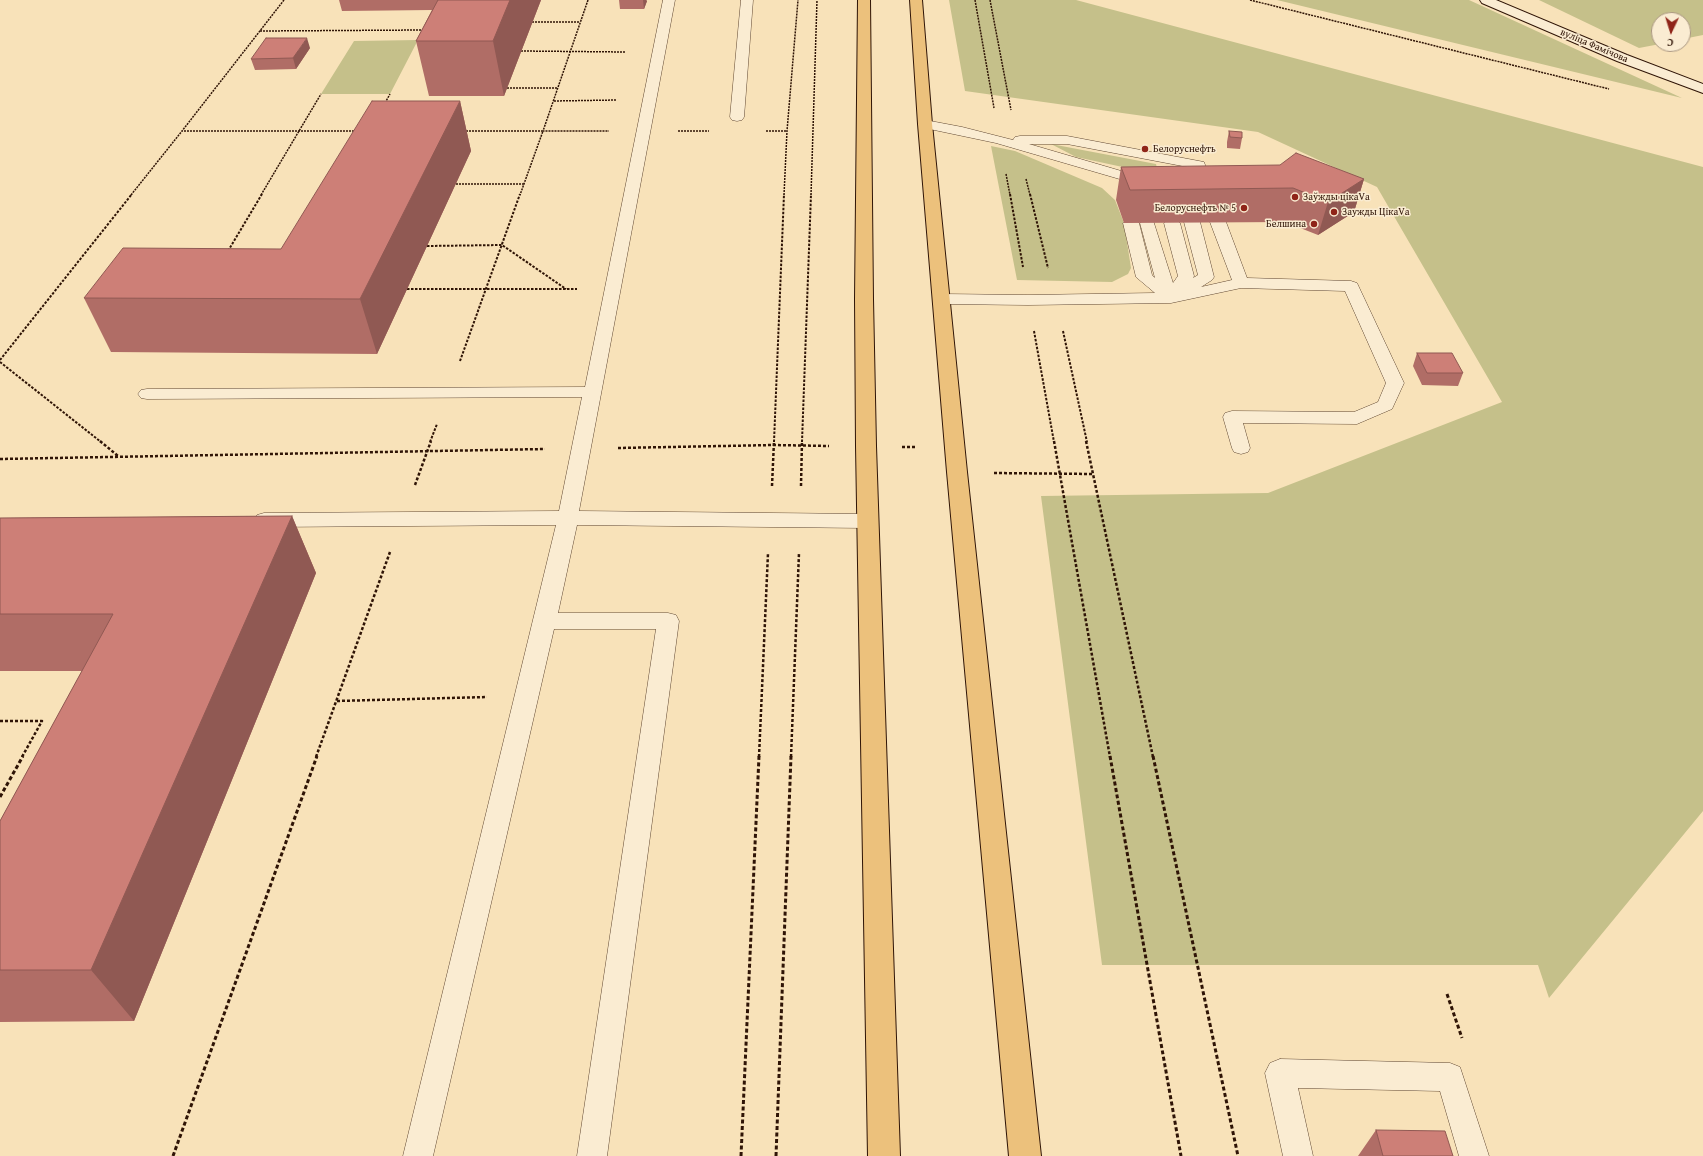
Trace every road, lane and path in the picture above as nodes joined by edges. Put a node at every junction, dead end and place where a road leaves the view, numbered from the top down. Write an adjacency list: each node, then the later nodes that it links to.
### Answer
1 (284, 0): 15 (path)
2 (669, 0): 17 (lane)
3 (747, 0): 27 (lane)
4 (798, 0): 65 (path)
5 (817, 0): 66 (path)
6 (864, 0): 67 (highway)
7 (916, 0): 28 (highway)
8 (975, 0): 33 (path)
9 (990, 0): 34 (path)
10 (1250, 0): 20 (path)
11 (1486, 0): 21 (main road, вуліца Фамічова)
12 (532, 22): 13 (path)
13 (580, 22)
14 (425, 30): 15 (path)
15 (260, 31): 29 (path)
16 (521, 52): 17 (path)
17 (658, 53): 24 (lane)
18 (507, 88): 19 (path)
19 (558, 88)
20 (1611, 89)
21 (1703, 89)
22 (321, 94): 30 (path)
23 (390, 94): 26 (path)
24 (648, 100): 25 (path); 51 (lane)
25 (554, 101)
26 (383, 106)
27 (737, 116)
28 (925, 124): 33 (lane); 53 (highway)
29 (182, 131): 30 (path); 56 (path)
30 (301, 131): 31 (path); 46 (path)
31 (361, 131)
32 (456, 131): 36 (path)
33 (1000, 140): 34 (lane); 54 (path)
34 (1018, 143): 37 (lane); 38 (lane); 55 (path)
35 (456, 184): 36 (path)
36 (524, 184): 44 (path)
37 (1159, 188)
38 (1205, 195)
39 (1192, 222): 52 (lane)
40 (1218, 222): 47 (lane)
41 (1131, 223): 52 (lane)
42 (1148, 223): 52 (lane)
43 (1172, 223): 52 (lane)
44 (502, 245): 45 (path); 49 (path); 50 (path)
45 (427, 246)
46 (228, 252)
47 (1241, 283): 52 (lane); 60 (lane)
48 (407, 289): 49 (path)
49 (486, 289): 50 (path); 58 (path)
50 (566, 289): 51 (path)
51 (612, 289): 57 (lane)
52 (1171, 298): 55 (lane)
53 (942, 299): 54 (lane); 79 (highway)
54 (1028, 300): 55 (lane); 80 (path)
55 (1056, 300): 81 (path)
56 (0, 361): 61 (path)
57 (592, 392): 58 (lane); 62 (lane)
58 (448, 393): 59 (lane); 63 (path)
59 (147, 394)
60 (1241, 448)
61 (118, 457)
62 (568, 518): 63 (lane); 65 (lane); 68 (lane)
63 (402, 519): 64 (lane); 70 (path)
64 (244, 520)
65 (770, 520): 66 (lane); 76 (path)
66 (800, 521): 67 (lane); 77 (path)
67 (868, 521): 78 (highway)
68 (545, 621): 69 (lane); 75 (lane)
69 (527, 697): 70 (path); 74 (lane)
70 (337, 701): 73 (path)
71 (0, 721): 72 (path)
72 (0, 797)
73 (173, 1156)
74 (418, 1156)
75 (592, 1156)
76 (741, 1156)
77 (776, 1156)
78 (884, 1156)
79 (1025, 1156)
80 (1181, 1156)
81 (1238, 1156)
82 (1298, 1156): 83 (lane)
83 (1474, 1156)

